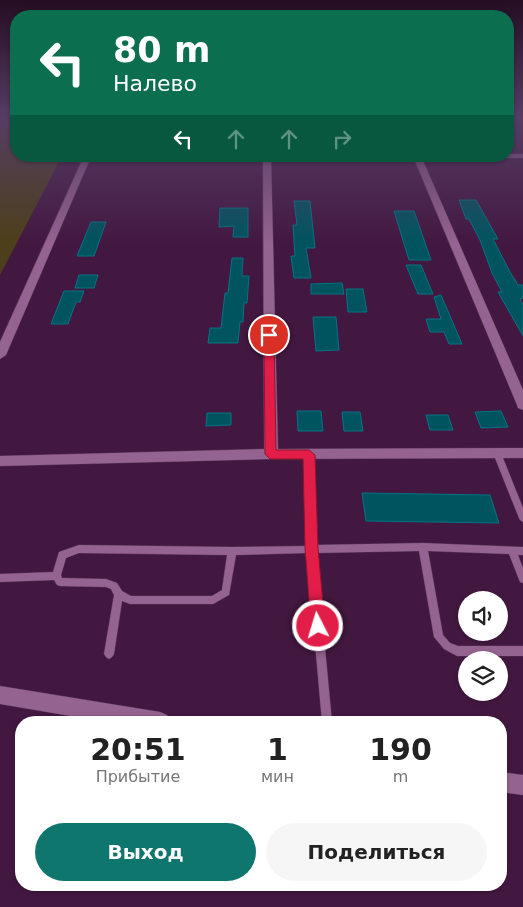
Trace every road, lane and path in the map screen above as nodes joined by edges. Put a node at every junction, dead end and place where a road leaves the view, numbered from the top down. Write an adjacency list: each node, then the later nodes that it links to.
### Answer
1 (85, 162): 4 (street)
2 (267, 162): 8 (street)
3 (420, 162): 5 (street)
4 (0, 355)
5 (523, 405)
6 (497, 453): 7 (street); 9 (street); 11 (lane)
7 (523, 453)
8 (270, 454): 9 (street); 10 (street)
9 (309, 455): 13 (lane)
10 (1, 464)
11 (523, 518)
12 (424, 547): 13 (lane); 15 (lane); 21 (lane)
13 (311, 548): 14 (lane); 25 (lane)
14 (232, 551): 17 (lane); 20 (lane)
15 (512, 551): 16 (lane); 19 (lane)
16 (523, 551)
17 (56, 576): 18 (lane); 20 (lane)
18 (0, 578)
19 (523, 579)
20 (119, 594): 22 (lane)
21 (523, 651)
22 (109, 654)
23 (0, 695): 24 (street)
24 (124, 716)
25 (326, 716)
26 (507, 783): 27 (street)
27 (523, 785)

